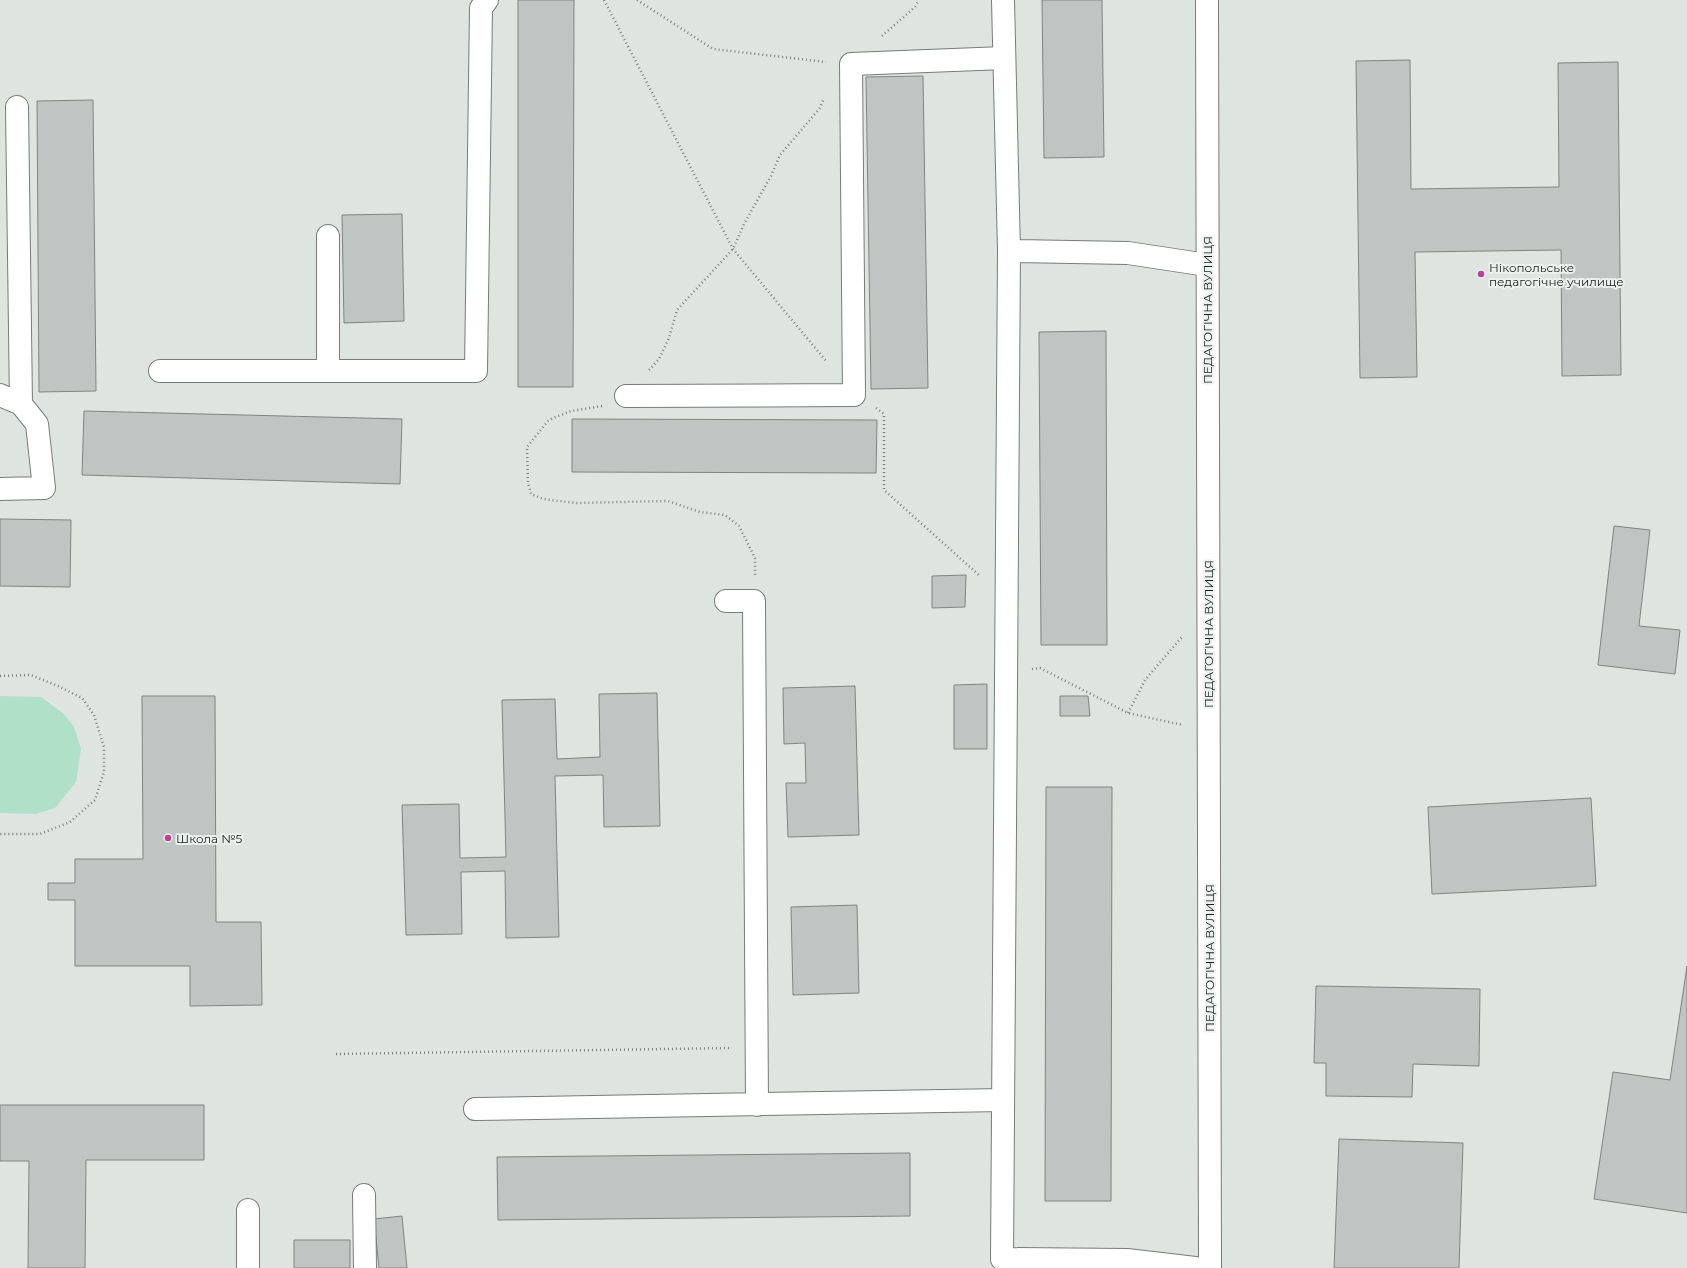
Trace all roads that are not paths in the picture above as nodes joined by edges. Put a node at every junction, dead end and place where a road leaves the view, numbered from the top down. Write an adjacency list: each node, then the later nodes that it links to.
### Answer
1 (487, 0): 9 (main road)
2 (1004, 0): 4 (main road)
3 (1207, 0): 8 (main road, ПЕДАГОГІЧНА ВУЛИЦЯ)
4 (1004, 58): 7 (main road); 12 (main road)
5 (17, 106): 13 (main road)
6 (328, 236): 9 (main road)
7 (1009, 250): 8 (main road); 16 (main road)
8 (1207, 265): 24 (main road, ПЕДАГОГІЧНА ВУЛИЦЯ)
9 (328, 371): 10 (main road)
10 (160, 372)
11 (0, 395): 13 (main road)
12 (626, 396)
13 (21, 404): 14 (main road)
14 (0, 488)
15 (726, 601): 17 (main road)
16 (1003, 1100): 17 (main road); 23 (main road)
17 (756, 1105): 18 (main road)
18 (475, 1109)
19 (364, 1195): 22 (main road)
20 (248, 1210): 21 (main road)
21 (248, 1268)
22 (365, 1268)
23 (1195, 1268)
24 (1210, 1268)

